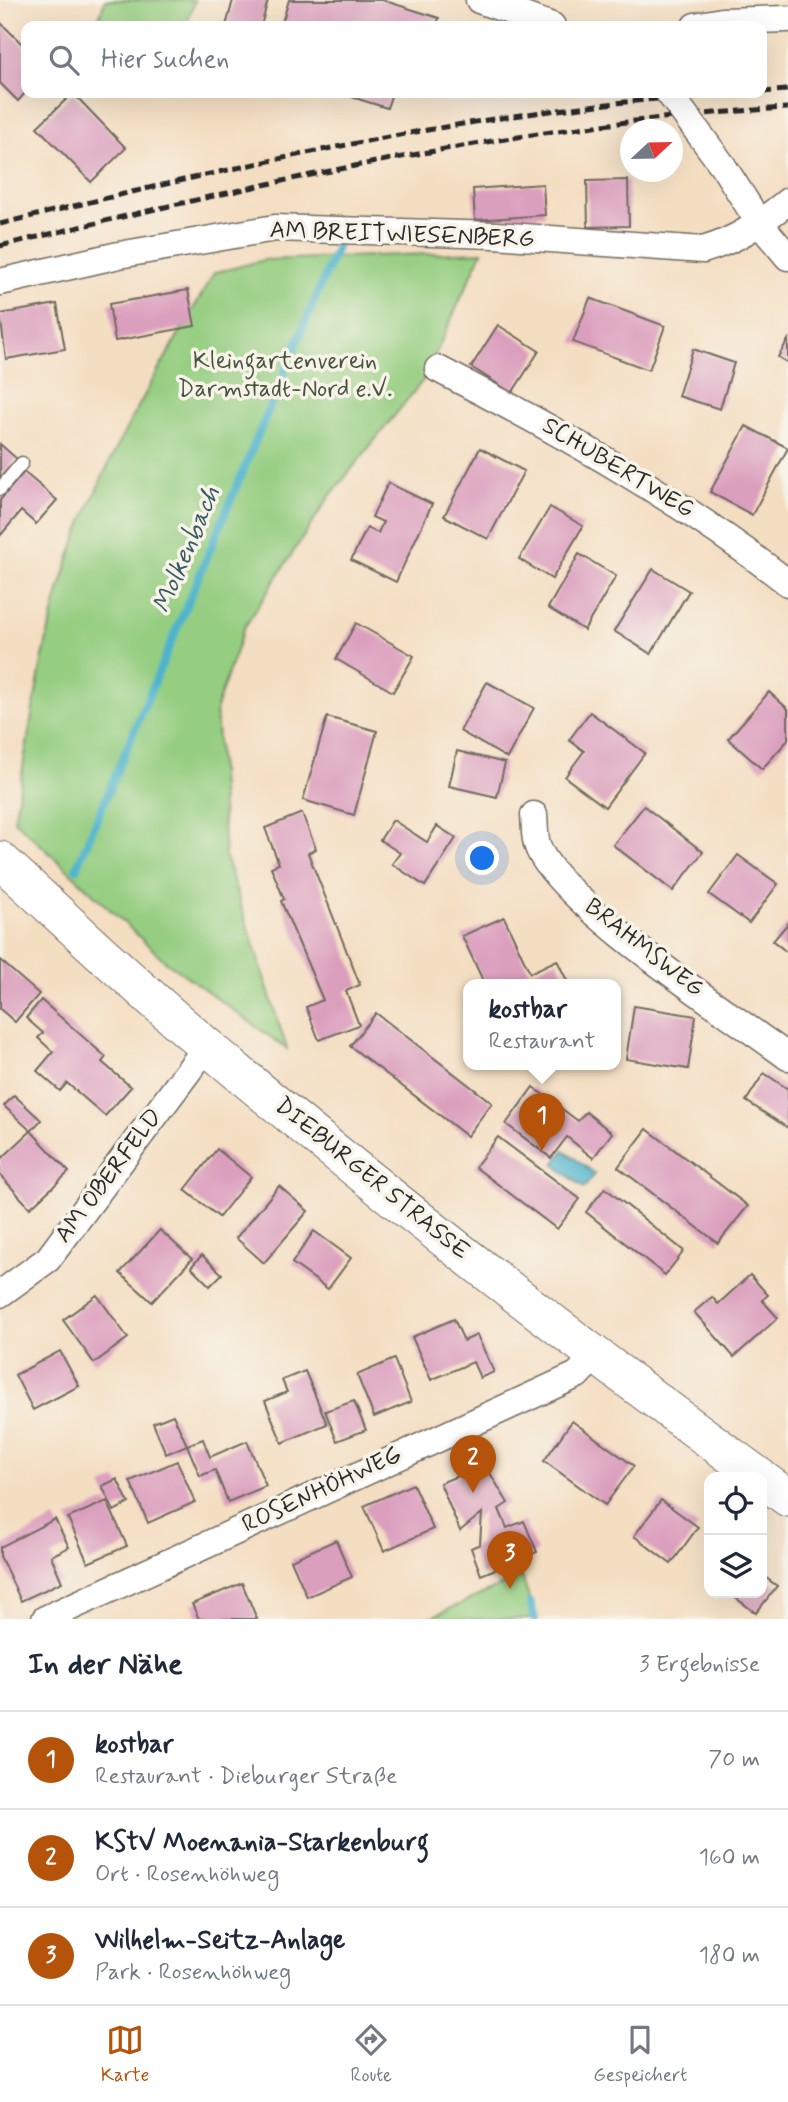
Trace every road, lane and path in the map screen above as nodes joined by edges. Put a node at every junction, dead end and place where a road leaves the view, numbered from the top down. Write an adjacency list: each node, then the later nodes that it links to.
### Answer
1 (479, 0): 3 (street)
2 (788, 19): 4 (street)
3 (538, 21)
4 (722, 21)
5 (673, 98): 7 (street, bridge)
6 (788, 201): 7 (street, AM BREITWIESENBERG)
7 (760, 225): 8 (street); 9 (street, AM BREITWIESENBERG)
8 (788, 257)
9 (0, 282)
10 (438, 369): 13 (street, SCHUBERTWEG)
11 (22, 463): 12 (lane)
12 (0, 489)
13 (788, 583)
14 (534, 815): 17 (street, BRAHMSWEG)
15 (0, 860): 16 (main road, DIEBURGER STRASSE)
16 (207, 1046): 18 (street, AM OBERFELD); 19 (main road, DIEBURGER STRASSE)
17 (788, 1057)
18 (0, 1294)
19 (594, 1356): 20 (main road, DIEBURGER STRASSE); 23 (street, ROSENHÖHWEG)
20 (753, 1472)
21 (767, 1482): 22 (main road, DIEBURGER STRASSE)
22 (788, 1498)
23 (45, 1619)

